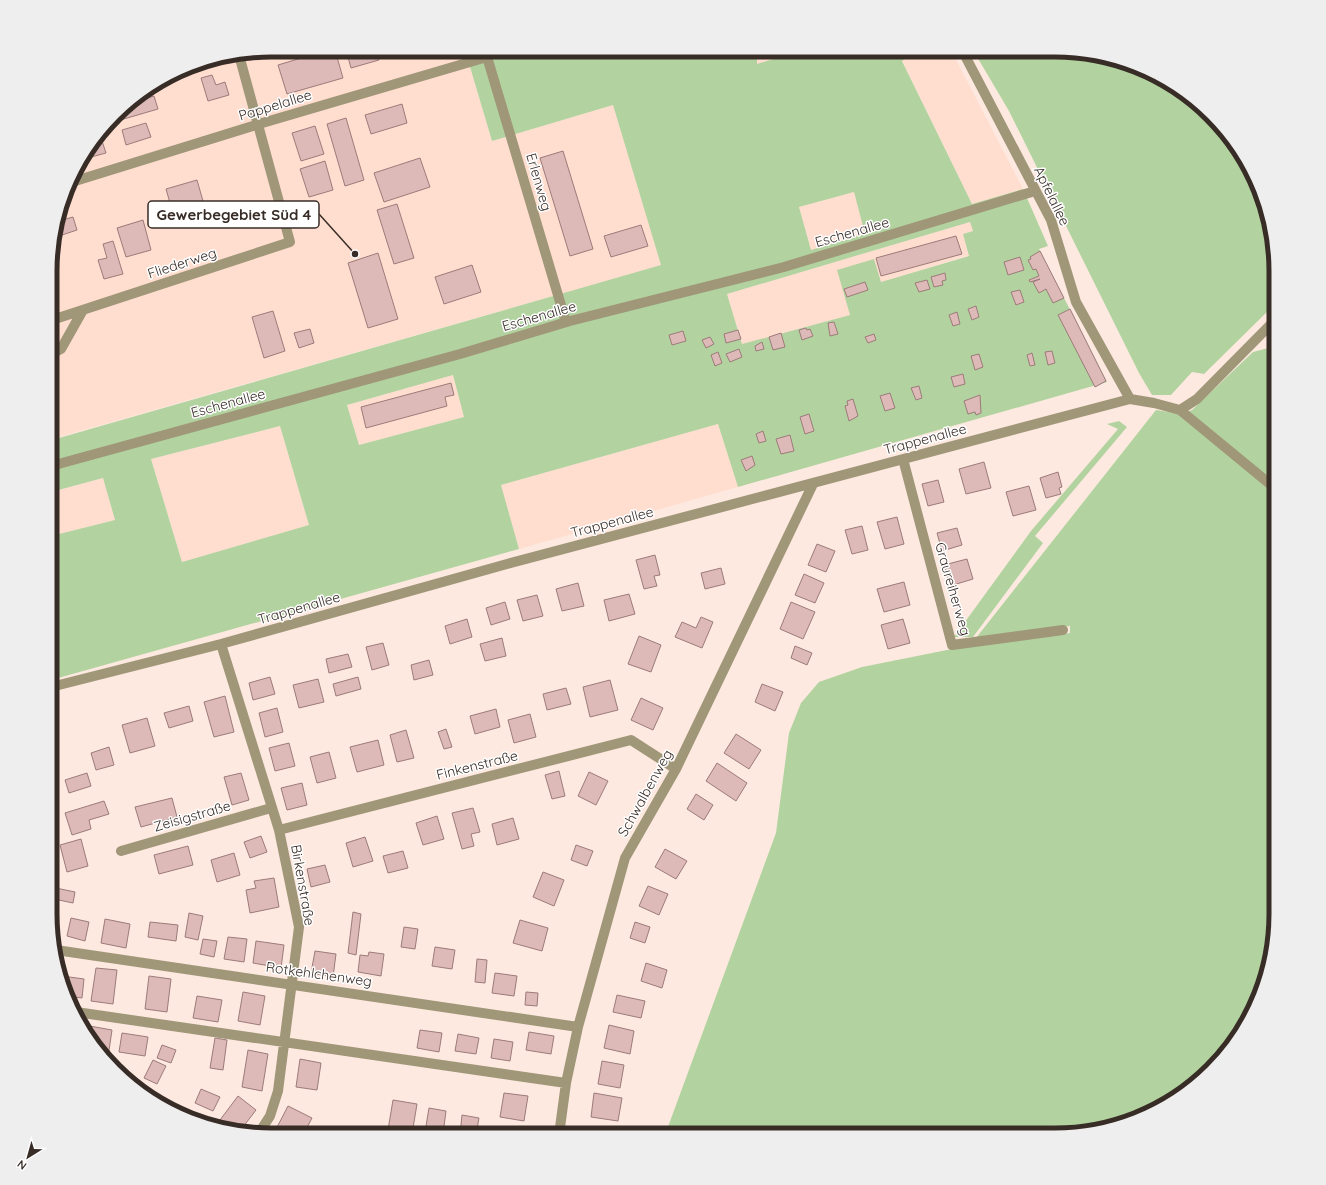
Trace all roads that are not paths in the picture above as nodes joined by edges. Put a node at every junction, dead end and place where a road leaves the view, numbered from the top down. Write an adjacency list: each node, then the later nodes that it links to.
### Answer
1 (476, 57): 5 (street, Pappelallee)
2 (487, 57): 10 (street, Erlenweg)
3 (966, 57): 7 (street, Apfelallee)
4 (240, 59): 5 (street)
5 (259, 124): 6 (street, Pappelallee); 8 (street, Fliederweg)
6 (77, 180)
7 (1034, 191): 10 (street, Eschenallee); 13 (street, Apfelallee)
8 (83, 310): 9 (street, Fliederweg); 12 (street)
9 (57, 318)
10 (566, 322): 16 (street, Eschenallee)
11 (1269, 326): 14 (street)
12 (57, 351)
13 (1130, 399): 14 (street, Trappenallee); 15 (street, Trappenallee)
14 (1180, 410): 17 (street)
15 (903, 459): 18 (street, Trappenallee); 19 (street, Graureiherweg)
16 (57, 464)
17 (1269, 483)
18 (814, 484): 20 (street, Trappenallee); 22 (street, Schwalbenweg)
19 (1063, 630)
20 (221, 644): 21 (street, Trappenallee); 23 (street, Birkenstraße)
21 (57, 685)
22 (676, 769): 24 (street, Finkenstraße); 29 (street, Schwalbenweg)
23 (271, 808): 24 (street, Birkenstraße); 25 (street, Zeisigstraße)
24 (279, 830): 27 (street, Birkenstraße)
25 (121, 851)
26 (60, 951): 27 (street, Rotkehlchenweg)
27 (291, 984): 29 (street, Rotkehlchenweg); 30 (street, Birkenstraße)
28 (81, 1013): 30 (street)
29 (578, 1027): 31 (street, Schwalbenweg)
30 (286, 1042): 31 (street); 32 (street, Birkenstraße)
31 (566, 1083): 33 (street, Schwalbenweg)
32 (263, 1128)
33 (560, 1128)

